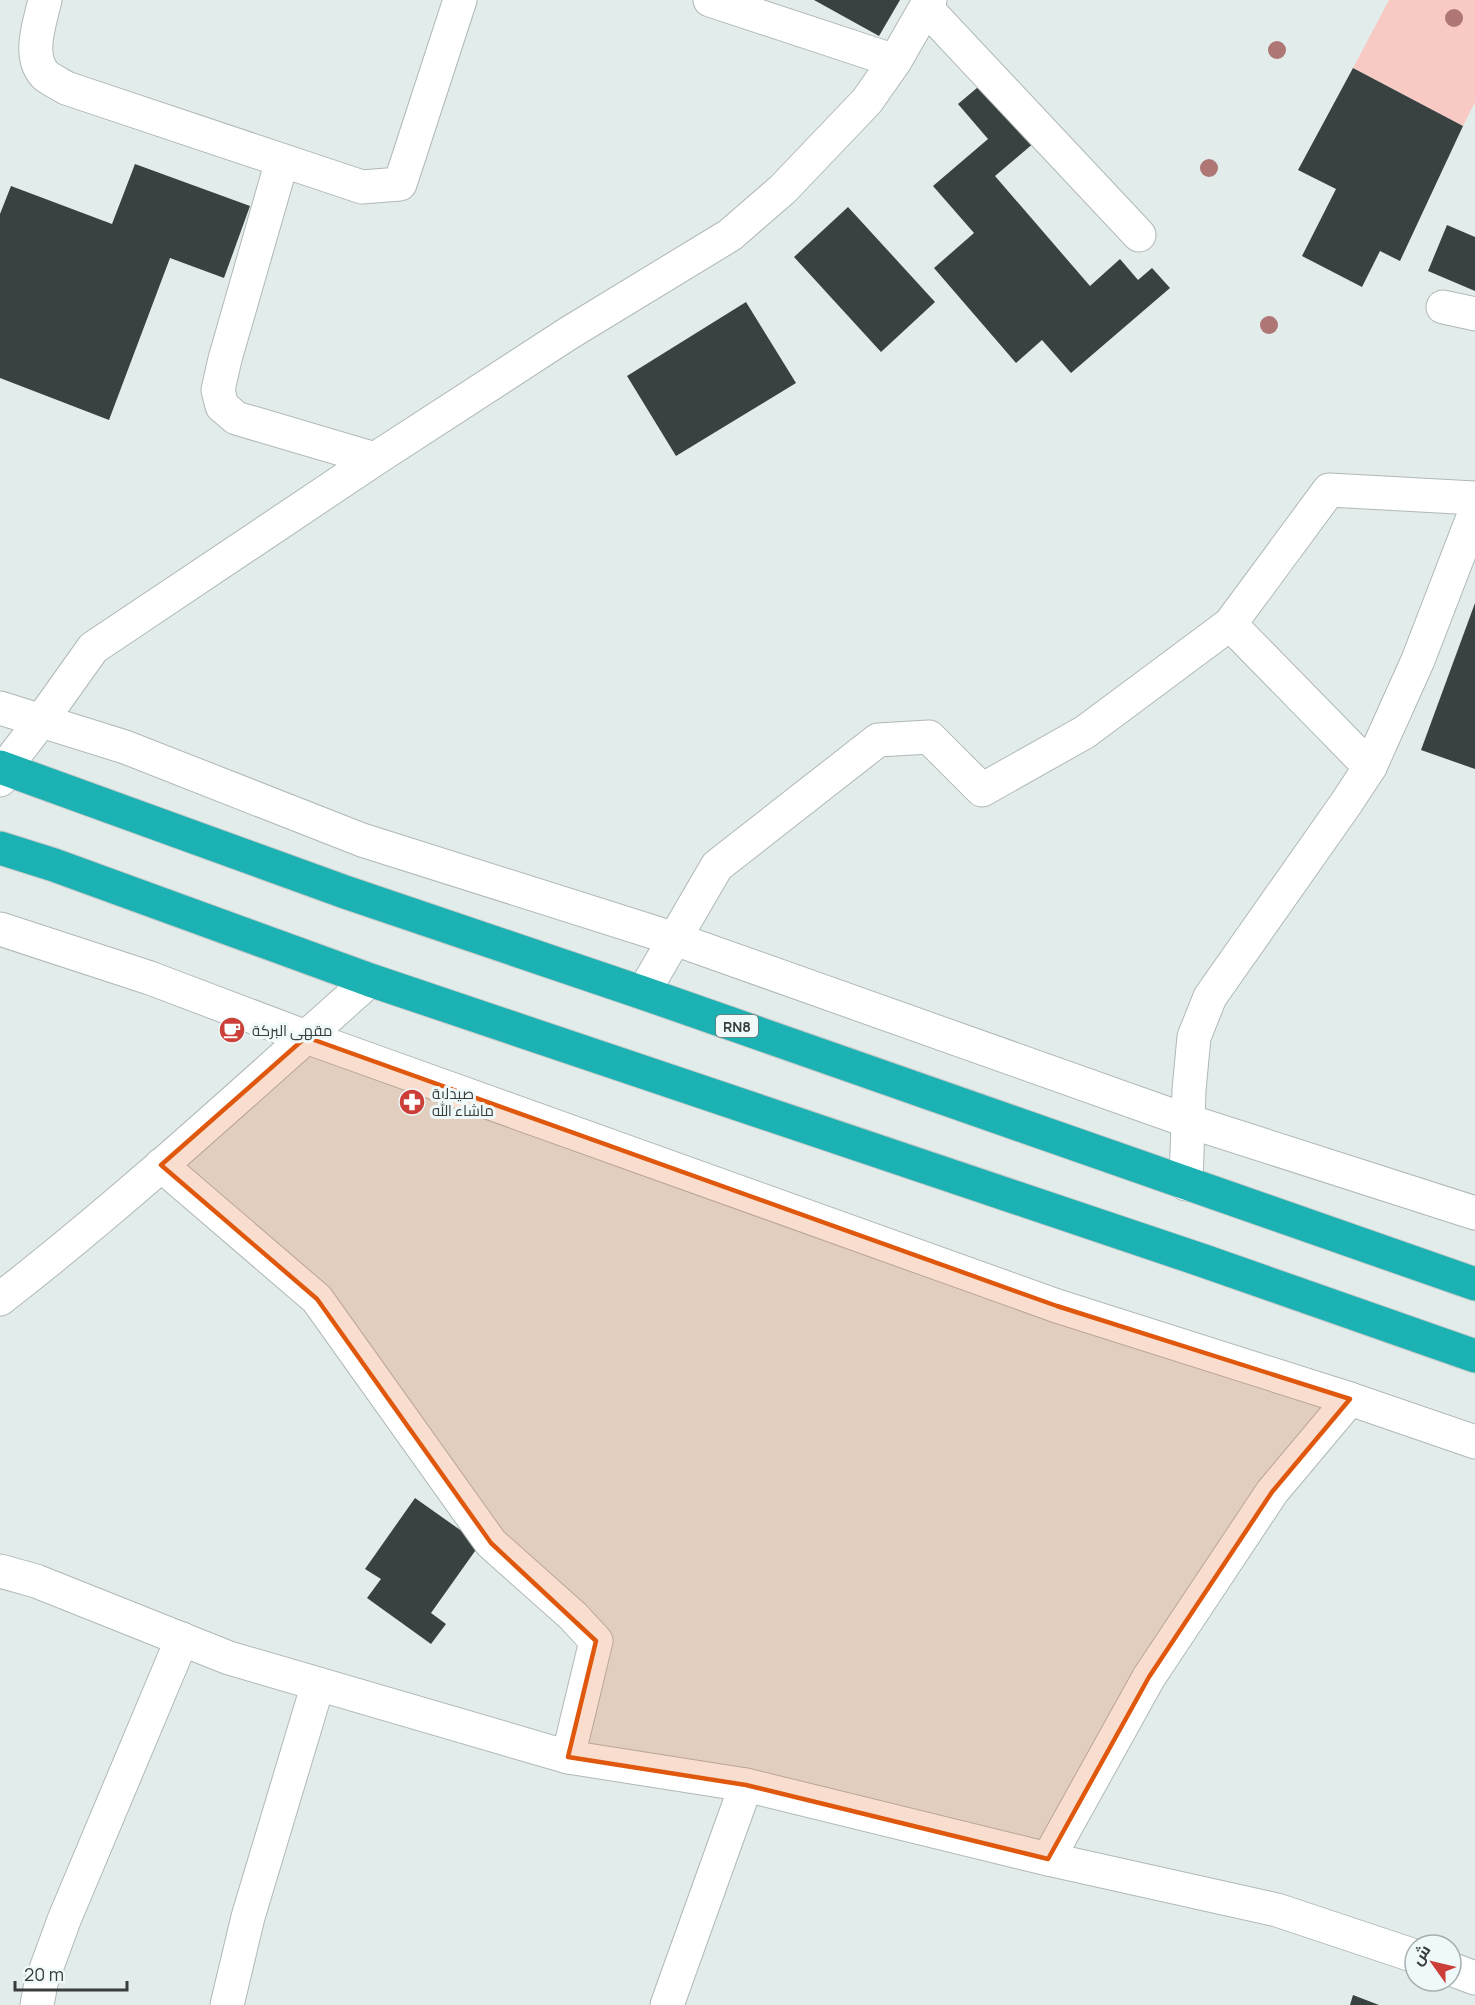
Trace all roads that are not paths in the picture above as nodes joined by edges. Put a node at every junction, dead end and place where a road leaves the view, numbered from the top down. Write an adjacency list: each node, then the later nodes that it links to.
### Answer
1 (45, 0): 6 (street)
2 (460, 0): 6 (street)
3 (728, 3): 5 (street)
4 (928, 4): 5 (street); 7 (street)
5 (896, 61): 10 (street)
6 (282, 161): 10 (street)
7 (1139, 236)
8 (1443, 307): 9 (street)
9 (1475, 314)
10 (375, 459): 15 (street)
11 (1475, 498): 13 (street)
12 (1475, 512): 16 (street)
13 (1230, 624): 16 (street); 20 (street)
14 (0, 708): 15 (street)
15 (41, 721): 17 (street); 20 (street)
16 (1370, 767): 24 (street)
17 (1, 772): 22 (highway, RN8)
18 (0, 849): 21 (highway)
19 (0, 930): 23 (street)
20 (675, 939): 22 (street); 24 (street)
21 (370, 980): 23 (street); 32 (highway)
22 (643, 993): 26 (highway, RN8)
23 (306, 1037): 25 (street); 33 (street)
24 (1188, 1121): 26 (street); 27 (street)
25 (161, 1165): 29 (street); 38 (street)
26 (1186, 1184): 30 (highway, RN8)
27 (1475, 1213)
28 (0, 1266): 29 (street)
29 (35, 1272): 31 (street)
30 (1475, 1284)
31 (0, 1299)
32 (1475, 1356)
33 (1350, 1399): 34 (street); 40 (street)
34 (1475, 1442)
35 (0, 1571): 36 (street)
36 (182, 1639): 37 (street); 42 (street)
37 (318, 1684): 38 (street); 43 (street)
38 (568, 1757): 39 (street)
39 (746, 1785): 40 (street); 44 (street)
40 (1048, 1859): 41 (street)
41 (1403, 1952)
42 (37, 2005)
43 (227, 2005)
44 (668, 2005)

